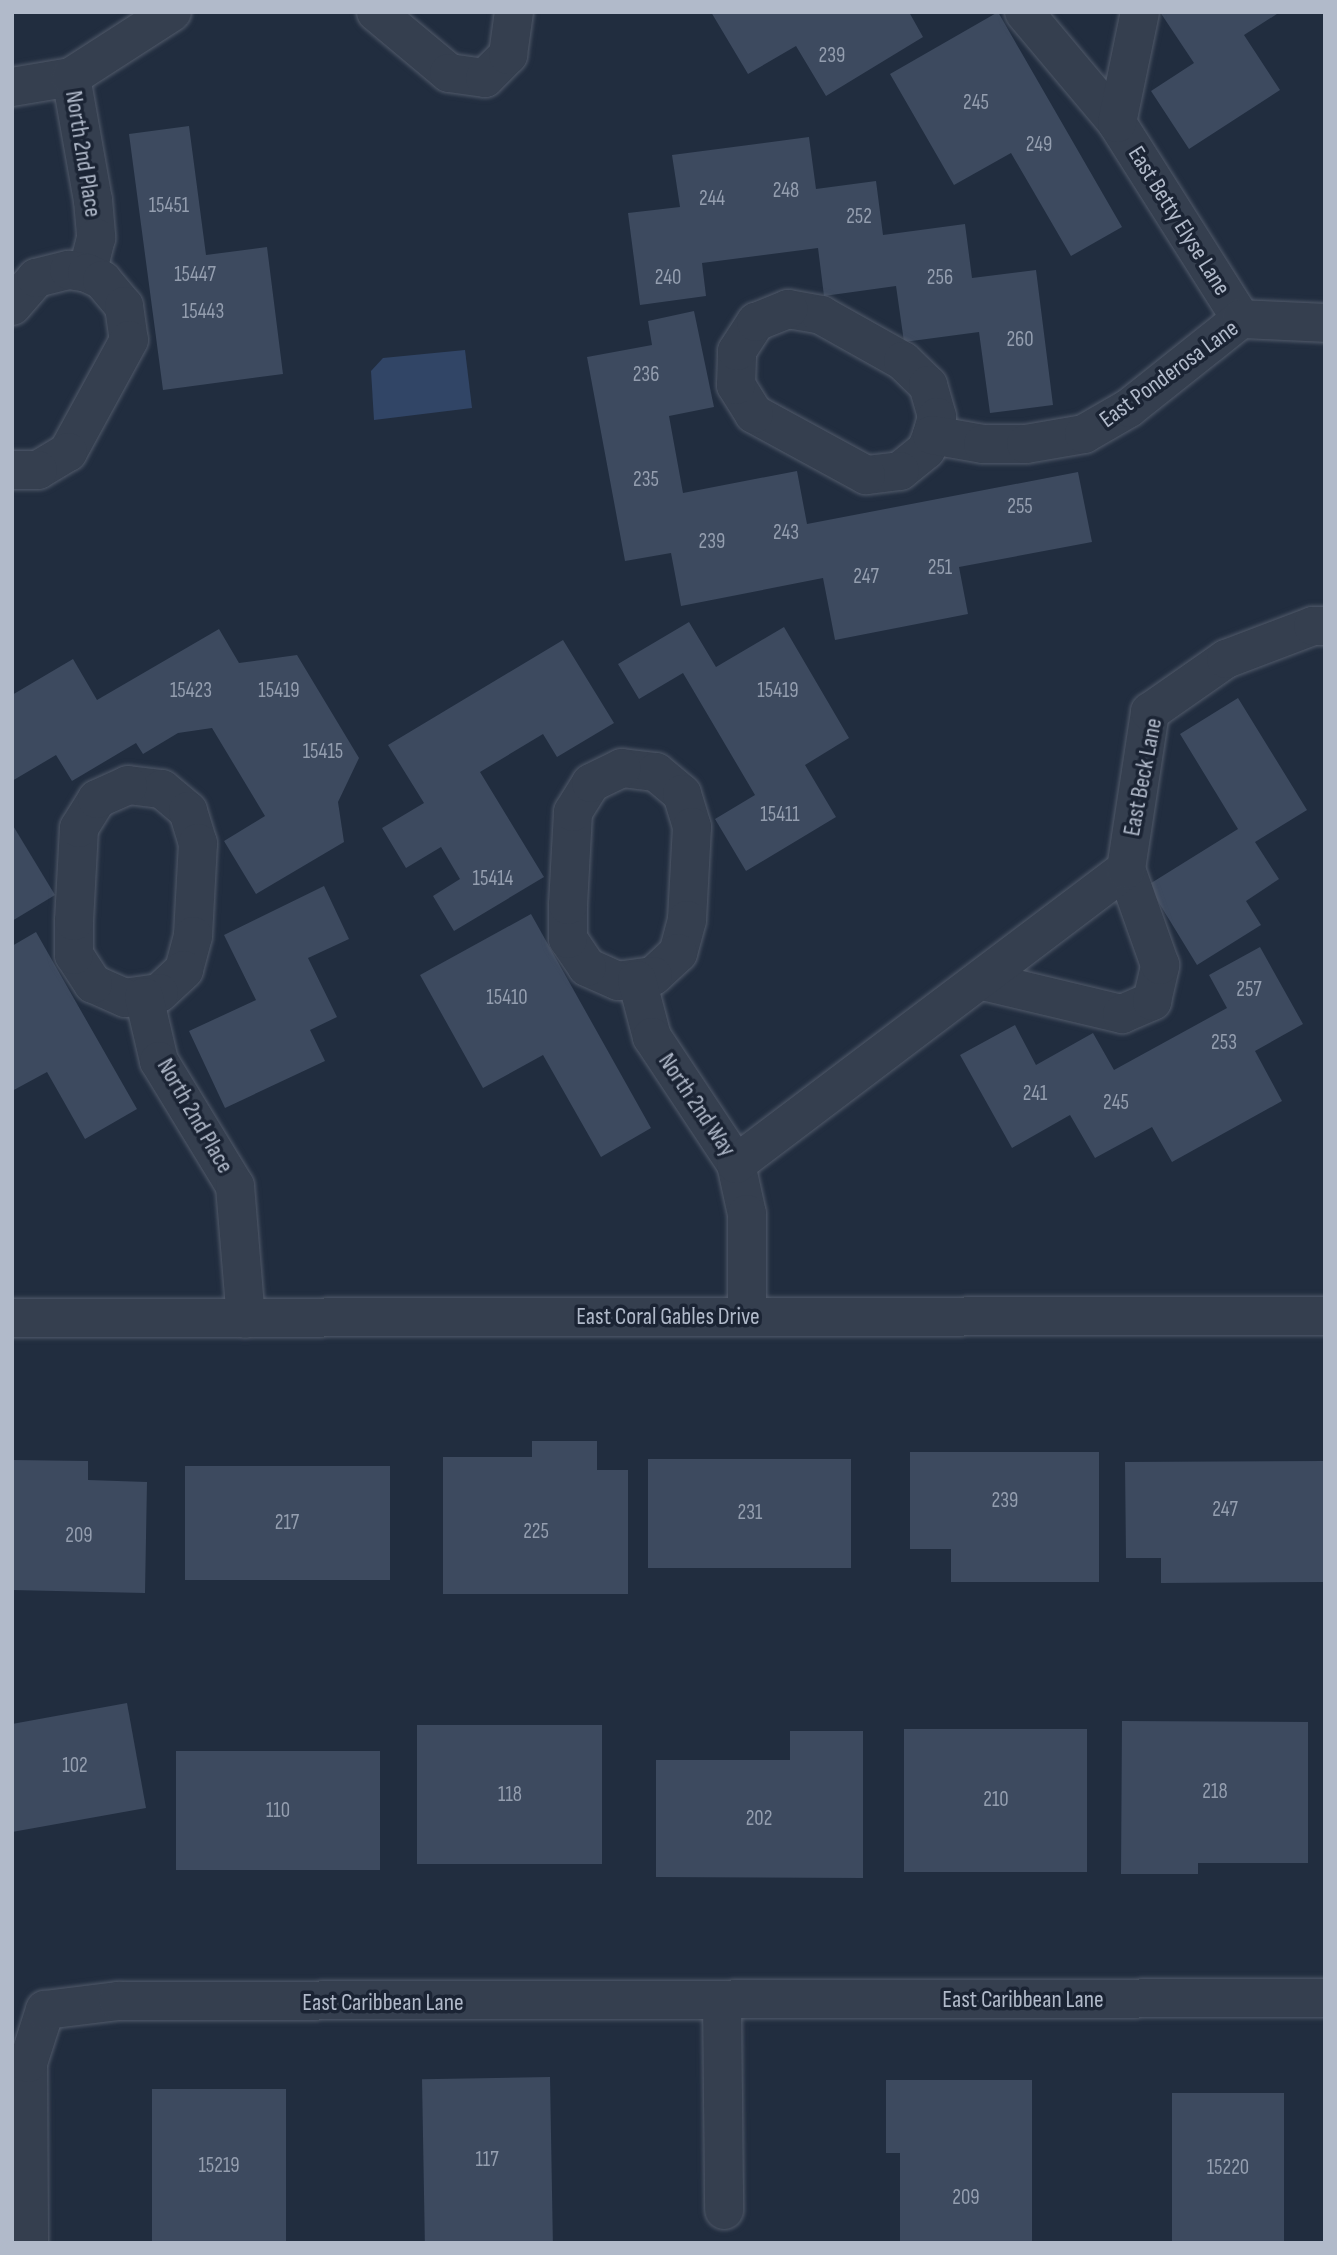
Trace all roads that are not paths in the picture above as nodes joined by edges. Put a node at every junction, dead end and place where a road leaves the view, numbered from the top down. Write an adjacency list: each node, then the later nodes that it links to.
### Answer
1 (172, 12): 6 (street)
2 (376, 12): 3 (street)
3 (514, 12)
4 (1024, 12): 8 (street, East Betty Elyse Lane)
5 (1140, 12): 8 (street, East Betty Elyse Lane)
6 (71, 77): 7 (street); 9 (street, North 2nd Place)
7 (12, 87)
8 (1117, 123): 11 (street, East Betty Elyse Lane)
9 (87, 273): 10 (street); 14 (street)
10 (12, 306)
11 (1241, 319): 12 (street, East Ponderosa Lane); 13 (street, East Ponderosa Lane)
12 (1325, 323)
13 (932, 435): 13 (street)
14 (12, 470)
15 (1325, 626): 16 (street, East Beck Lane)
16 (1126, 869): 18 (street, East Beck Lane); 18 (street, East Beck Lane)
17 (637, 980): 17 (street); 20 (street, North 2nd Way)
18 (983, 981): 20 (street, East Beck Lane)
19 (144, 997): 19 (street); 24 (street, North 2nd Place)
20 (736, 1164): 21 (street, North 2nd Way)
21 (747, 1316): 22 (street, East Coral Gables Drive); 24 (street, East Coral Gables Drive)
22 (1325, 1316)
23 (12, 1318): 24 (street, East Coral Gables Drive)
24 (246, 1319)
25 (1325, 1998): 26 (street, East Caribbean Lane)
26 (722, 2002): 27 (street); 28 (street, East Caribbean Lane)
27 (724, 2210)
28 (29, 2243)

